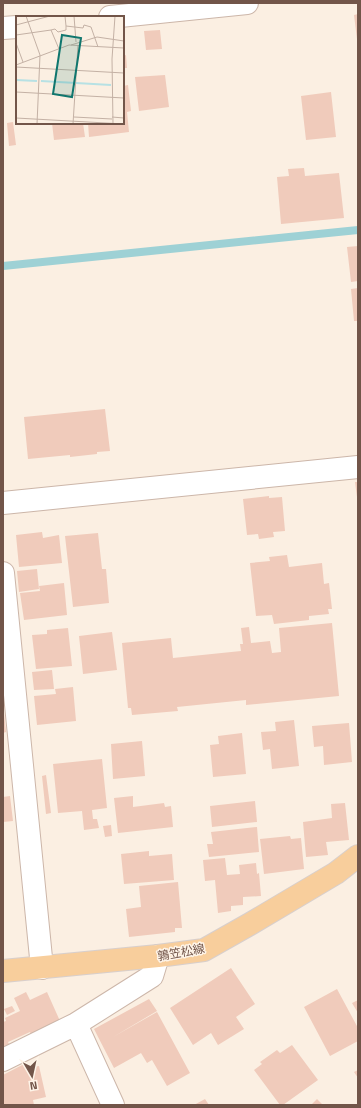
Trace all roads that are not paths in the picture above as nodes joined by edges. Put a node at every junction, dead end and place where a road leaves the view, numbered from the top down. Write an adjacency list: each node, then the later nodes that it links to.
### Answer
1 (247, 3): 2 (street)
2 (120, 16)
3 (16, 26): 4 (street)
4 (3, 28)
5 (358, 467): 6 (street)
6 (3, 503)
7 (3, 573): 10 (street)
8 (358, 856): 9 (main road, 鶉笠松線)
9 (158, 956): 10 (main road, 鶉笠松線); 12 (street)
10 (42, 968): 11 (main road, 鶉笠松線)
11 (3, 971)
12 (76, 1024): 13 (street); 14 (street)
13 (3, 1060)
14 (113, 1105)

